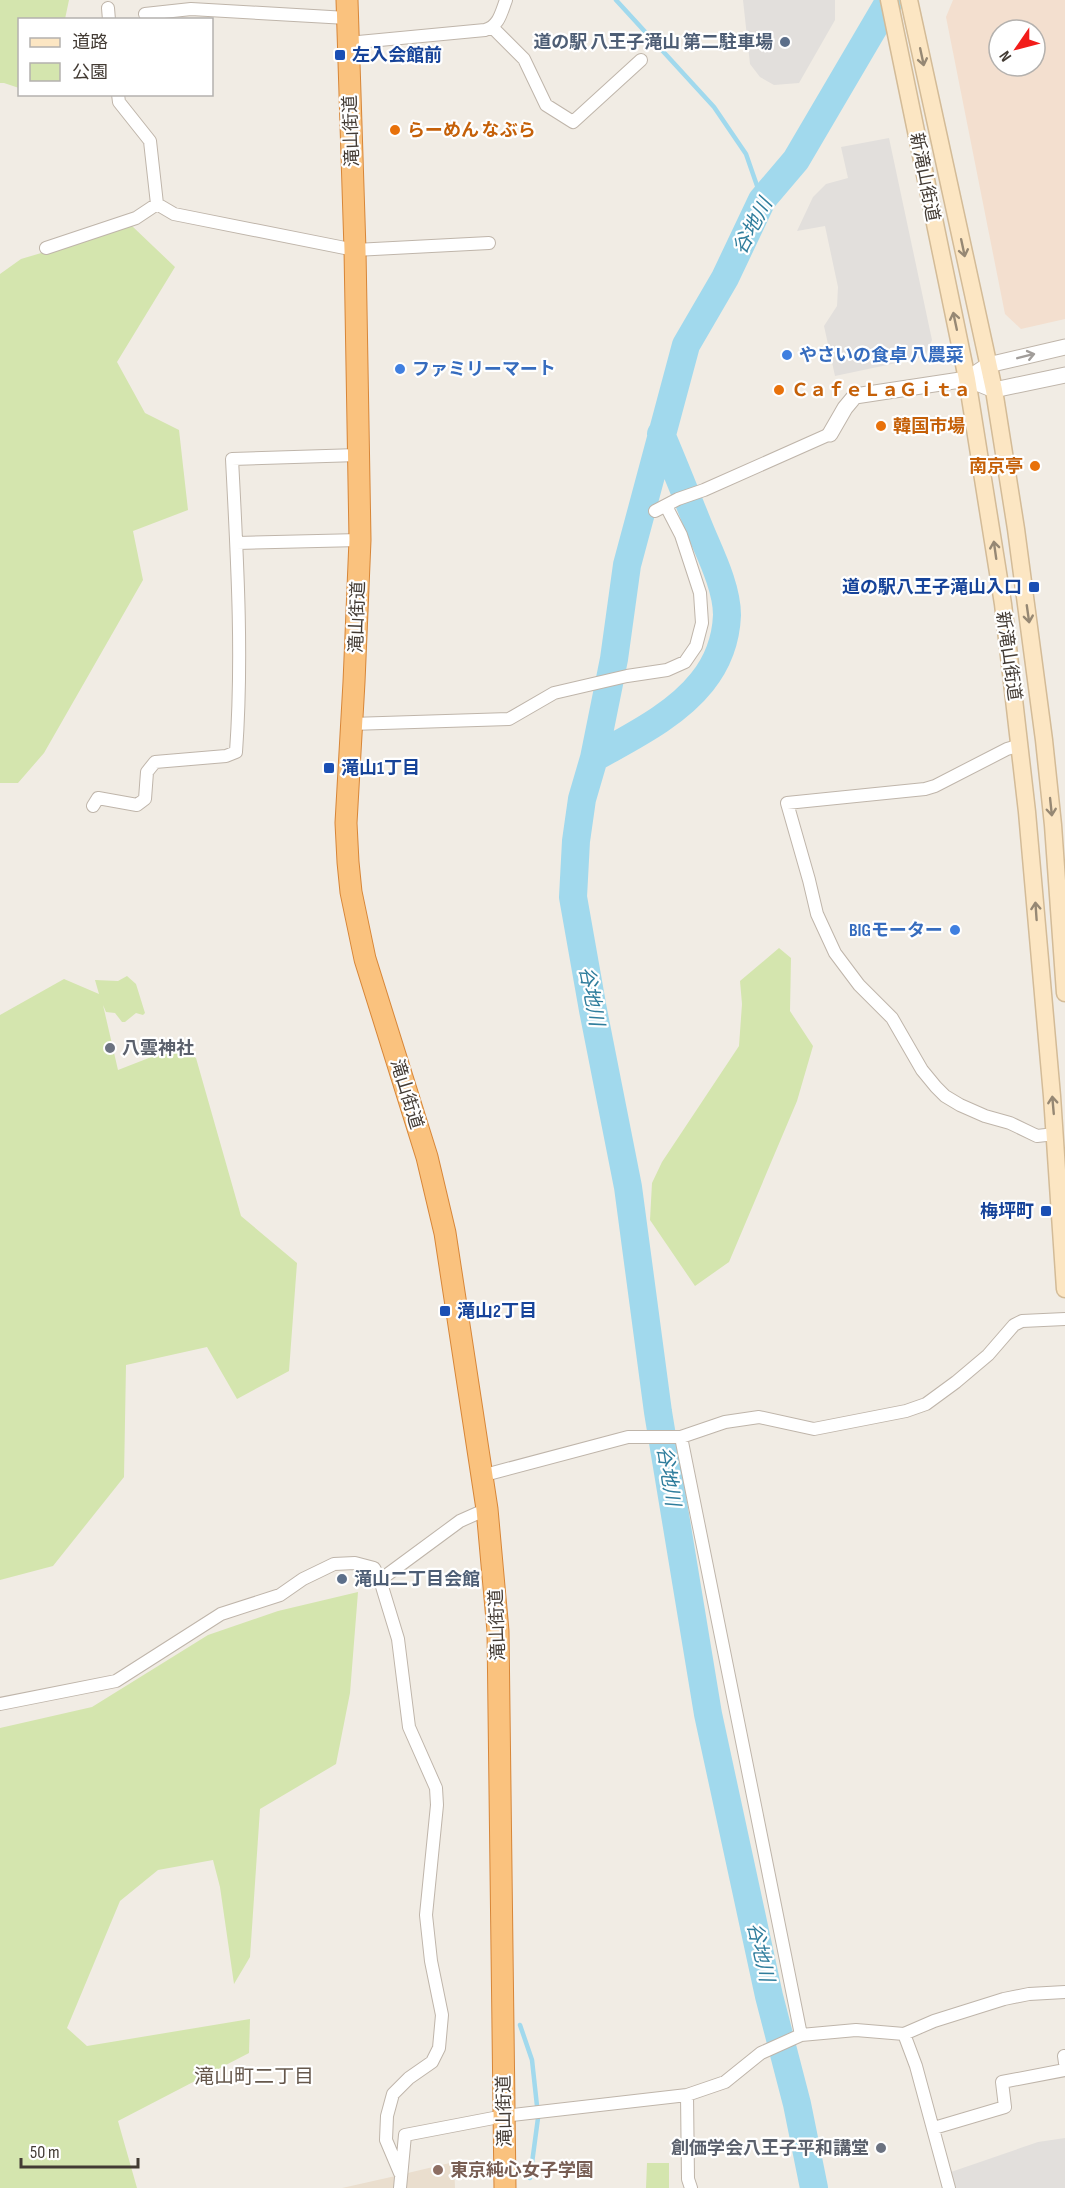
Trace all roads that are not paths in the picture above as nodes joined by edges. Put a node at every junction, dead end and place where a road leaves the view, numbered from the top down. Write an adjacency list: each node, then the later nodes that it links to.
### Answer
1 (506, 0): 6 (street)
2 (889, 0): 17 (main road, 新滝山街道, one-way to 2)
3 (909, 0): 15 (main road, 新滝山街道, one-way to 15)
4 (347, 9): 5 (street); 7 (highway, 滝山街道)
5 (145, 14)
6 (493, 28): 7 (street); 8 (street)
7 (348, 43): 13 (highway, 滝山街道)
8 (641, 60)
9 (118, 96): 10 (street)
10 (157, 204): 12 (street); 13 (street)
11 (489, 243): 13 (street)
12 (46, 248)
13 (355, 250): 20 (highway, 滝山街道)
14 (1065, 347): 15 (street, one-way to 14)
15 (988, 365): 17 (street); 18 (main road, 新滝山街道)
16 (1065, 375): 18 (street)
17 (967, 379): 18 (street); 19 (street); 24 (main road, 新滝山街道, one-way to 17)
18 (994, 390): 26 (main road, 新滝山街道, one-way to 26)
19 (830, 434): 23 (street)
20 (358, 455): 21 (highway, 滝山街道); 22 (street)
21 (360, 540): 22 (street); 23 (highway, 滝山街道)
22 (237, 543): 25 (street)
23 (351, 724): 31 (highway, 滝山街道)
24 (1021, 744): 27 (main road, 新滝山街道, one-way to 24); 27 (street)
25 (93, 806)
26 (1065, 993)
27 (1055, 1134): 28 (main road, 新滝山街道)
28 (1065, 1289)
29 (1065, 1319): 30 (street)
30 (677, 1437): 31 (street); 37 (street)
31 (481, 1476): 32 (highway, 滝山街道)
32 (487, 1509): 33 (street); 40 (highway, 滝山街道)
33 (381, 1580): 34 (street); 42 (street)
34 (0, 1704)
35 (1065, 1992): 36 (street)
36 (904, 2034): 37 (street); 41 (street)
37 (799, 2036): 39 (street)
38 (1065, 2070): 41 (street)
39 (687, 2095): 40 (street); 44 (street)
40 (504, 2116): 42 (street); 43 (highway, 滝山街道)
41 (934, 2128): 45 (street)
42 (401, 2182)
43 (505, 2188)
44 (691, 2188)
45 (949, 2188)

